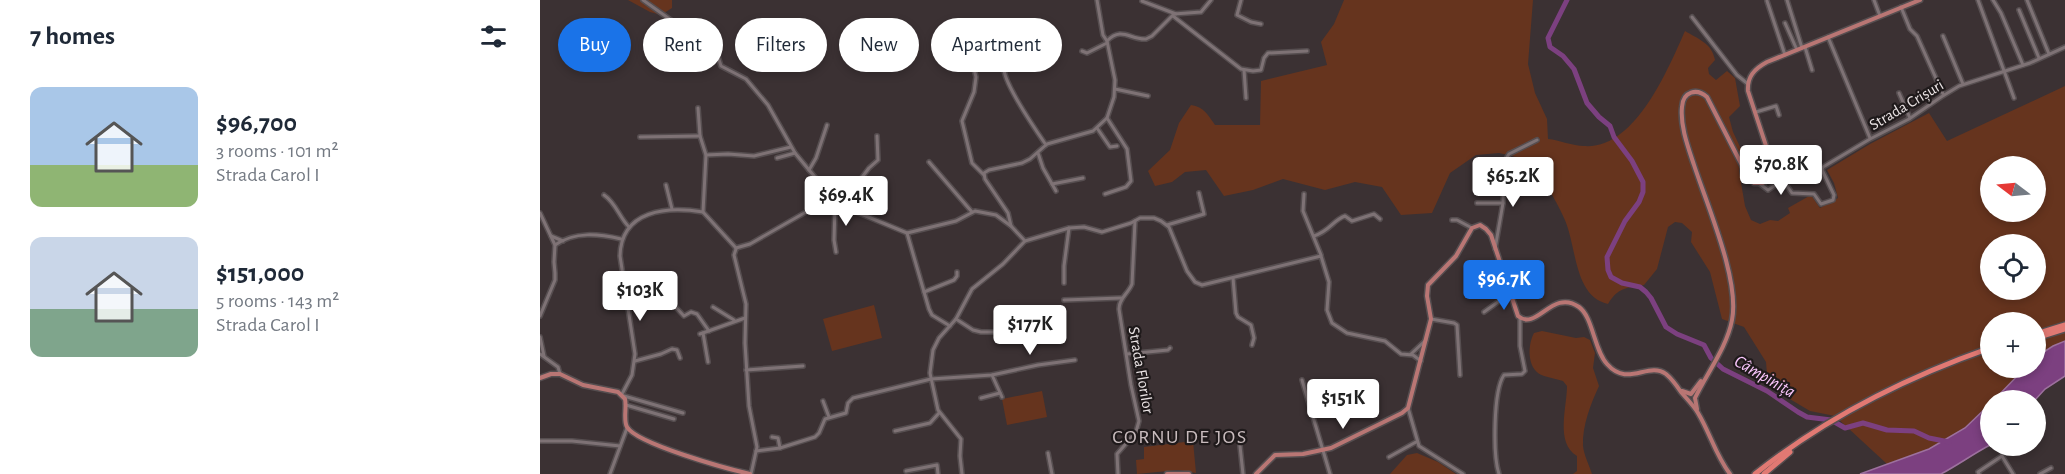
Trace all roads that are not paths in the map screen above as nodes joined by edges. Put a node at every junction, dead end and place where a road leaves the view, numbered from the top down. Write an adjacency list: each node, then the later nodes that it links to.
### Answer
1 (644, 0): 58 (street)
2 (1097, 0): 22 (street)
3 (1211, 0): 15 (street)
4 (1241, 0): 19 (street)
5 (1787, 0): 24 (street)
6 (1874, 0): 16 (street)
7 (1920, 0): 13 (main road)
8 (1978, 0): 33 (street)
9 (1993, 0): 30 (street)
10 (2027, 0): 27 (street)
11 (1767, 1): 28 (street)
12 (1142, 2): 15 (street)
13 (1901, 8): 16 (main road); 40 (street)
14 (2019, 10): 29 (street)
15 (1174, 15): 22 (street); 31 (street)
16 (1880, 16): 21 (main road)
17 (1692, 17): 36 (street)
18 (1785, 23): 24 (street)
19 (1261, 24)
20 (1943, 36): 37 (street)
21 (1828, 37): 24 (main road); 54 (street)
22 (1107, 42): 25 (street); 38 (street)
23 (2065, 47): 27 (street, Strada Crișuri)
24 (1801, 48): 28 (main road); 32 (street)
25 (1082, 51)
26 (1307, 51): 31 (street)
27 (2049, 54): 29 (street, Strada Crișuri)
28 (1785, 55): 36 (main road)
29 (2039, 59): 30 (street, Strada Crișuri)
30 (2023, 65): 33 (street, Strada Crișuri)
31 (1244, 70): 42 (street)
32 (1812, 70)
33 (2004, 70): 37 (street, Strada Crișuri); 43 (street)
34 (975, 72): 66 (street)
35 (1005, 72): 56 (street)
36 (1748, 84): 45 (main road)
37 (1963, 85): 40 (street, Strada Crișuri)
38 (1115, 89): 41 (street); 47 (street)
39 (1899, 93): 48 (street)
40 (1943, 95): 48 (street, Strada Crișuri)
41 (1148, 96)
42 (1246, 98)
43 (2014, 98)
44 (698, 108): 51 (street)
45 (1755, 112): 46 (street); 69 (main road)
46 (1779, 115)
47 (1107, 118): 50 (street); 75 (street)
48 (1910, 118): 54 (street, Strada Crișuri)
49 (827, 125): 65 (street)
50 (1097, 128): 56 (street); 57 (street)
51 (700, 136): 53 (street); 61 (street)
52 (877, 136): 73 (street)
53 (640, 137)
54 (1870, 139): 69 (street, Strada Crișuri)
55 (1537, 140): 64 (street)
56 (1046, 145): 60 (street)
57 (1117, 146)
58 (791, 147): 59 (street); 61 (street)
59 (795, 153): 62 (street); 65 (street)
60 (1038, 153): 66 (street); 68 (street)
61 (706, 156): 83 (street)
62 (777, 158)
63 (929, 162): 84 (street)
64 (1503, 165): 71 (street); 79 (street)
65 (809, 170): 73 (street)
66 (984, 175): 90 (street)
67 (1083, 178): 68 (street)
68 (1052, 184): 72 (street)
69 (1760, 184): 145 (main road)
70 (666, 185): 82 (street)
71 (1519, 190)
72 (1056, 191)
73 (825, 193): 80 (street)
74 (1199, 193): 89 (street)
75 (1104, 194)
76 (1304, 194): 96 (street)
77 (604, 195): 91 (street)
78 (1477, 203): 79 (street)
79 (1503, 203): 102 (street)
80 (828, 205): 81 (street); 101 (street)
81 (835, 205): 94 (street); 103 (street)
82 (672, 210): 83 (street); 91 (street)
83 (703, 212): 101 (street)
84 (972, 212): 90 (street); 94 (street)
85 (540, 213): 95 (street)
86 (1380, 219): 96 (street)
87 (1452, 220): 93 (street)
88 (1135, 221): 89 (street); 92 (street); 113 (street, Strada Florilor)
89 (1167, 225): 107 (street)
90 (1011, 226): 99 (street)
91 (629, 227): 97 (street)
92 (1069, 228): 99 (street); 108 (street)
93 (1472, 228): 102 (main road); 123 (main road)
94 (907, 232): 110 (street)
95 (551, 236): 98 (street); 100 (street)
96 (1314, 236): 104 (street)
97 (621, 239): 98 (street); 114 (street)
98 (563, 241): 100 (street)
99 (1025, 241): 122 (street)
100 (555, 245): 119 (street)
101 (736, 248): 120 (street)
102 (1495, 250): 105 (main road)
103 (836, 252)
104 (1321, 256): 107 (street); 135 (street)
105 (1501, 270): 109 (main road); 111 (street)
106 (957, 272): 110 (street)
107 (1233, 278): 132 (street)
108 (1064, 283)
109 (1508, 291): 118 (street); 121 (main road)
110 (924, 292): 125 (street)
111 (1477, 294)
112 (649, 298): 114 (street)
113 (1121, 298): 116 (street); 134 (street, Strada Florilor)
114 (626, 300): 140 (street)
115 (669, 300): 127 (street)
116 (1064, 300)
117 (713, 307): 124 (street)
118 (1484, 312)
119 (540, 316)
120 (746, 318): 124 (street); 144 (street)
121 (1520, 318): 152 (main road); 194 (street)
122 (956, 319): 125 (street); 128 (street)
123 (1431, 319): 131 (main road); 148 (street)
124 (735, 321): 127 (street)
125 (950, 326): 150 (street)
126 (2065, 327): 129 (highway)
127 (709, 331): 141 (street)
128 (1034, 332)
129 (2046, 333)
130 (540, 337): 137 (street)
131 (1427, 339): 135 (street); 142 (main road)
132 (1252, 345)
133 (1170, 348): 134 (street)
134 (1127, 354): 187 (street, Strada Florilor)
135 (1411, 354): 142 (street)
136 (1980, 354): 167 (highway)
137 (542, 355): 146 (street)
138 (680, 358): 140 (street)
139 (1075, 360): 147 (street)
140 (635, 361): 154 (street)
141 (708, 362)
142 (1421, 362): 160 (main road)
143 (803, 366): 144 (street)
144 (746, 370): 176 (street)
145 (1707, 373): 153 (main road); 156 (main road)
146 (560, 374): 149 (main road); 154 (main road)
147 (992, 375): 150 (street); 155 (street)
148 (1460, 375)
149 (540, 378)
150 (931, 379): 163 (street); 164 (street)
151 (1302, 380): 175 (street)
152 (1680, 391): 153 (main road); 157 (main road)
153 (1690, 394): 156 (main road); 157 (main road)
154 (623, 395): 159 (main road); 162 (street)
155 (981, 398)
156 (1695, 399): 157 (main road); 161 (main road)
157 (1688, 400): 161 (main road)
158 (823, 401): 164 (street)
159 (626, 405): 165 (street); 166 (main road)
160 (1408, 408): 171 (street); 175 (main road)
161 (1697, 411): 195 (main road)
162 (683, 413)
163 (939, 413): 168 (street); 185 (street)
164 (829, 417): 174 (street)
165 (674, 419)
166 (627, 428): 172 (street); 181 (main road)
167 (1825, 428): 196 (highway); 197 (highway)
168 (895, 431)
169 (772, 437): 174 (street)
170 (540, 441): 172 (street)
171 (1417, 442): 178 (street); 193 (street)
172 (620, 446): 182 (street)
173 (1240, 446): 190 (street)
174 (780, 448): 176 (street)
175 (1322, 450): 191 (main road); 192 (street)
176 (756, 451): 183 (street)
177 (1048, 453): 186 (street)
178 (1389, 457)
179 (2051, 468): 200 (street)
180 (906, 471): 184 (street)
181 (732, 472): 183 (main road)
182 (610, 474)
183 (751, 474)
184 (938, 474)
185 (962, 474)
186 (1052, 474)
187 (1118, 474)
188 (1167, 474): 189 (main road)
189 (1189, 474)
190 (1243, 474)
191 (1256, 474)
192 (1330, 474)
193 (1463, 474)
194 (1499, 474)
195 (1728, 474)
196 (1755, 474)
197 (1762, 474)
198 (1979, 474): 199 (street)
199 (2013, 474)
200 (2040, 474)

